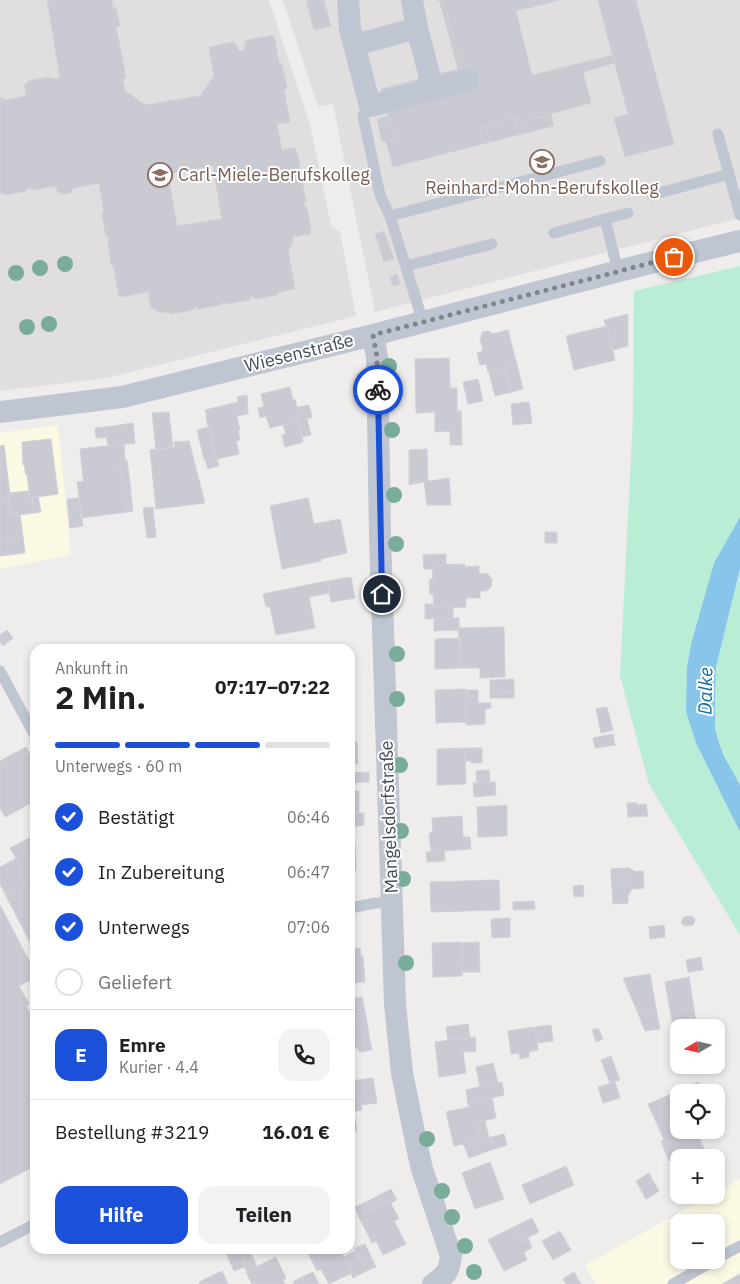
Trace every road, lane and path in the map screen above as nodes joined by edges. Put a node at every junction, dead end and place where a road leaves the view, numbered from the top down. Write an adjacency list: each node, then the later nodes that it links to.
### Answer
1 (348, 0): 4 (street)
2 (412, 0): 3 (street)
3 (417, 28): 4 (street); 6 (street)
4 (346, 35): 7 (street)
5 (468, 80): 6 (street)
6 (433, 89): 7 (street)
7 (370, 106): 14 (lane)
8 (718, 134): 10 (lane)
9 (600, 161): 14 (lane)
10 (729, 174): 11 (lane); 13 (lane)
11 (652, 195)
12 (628, 213): 15 (lane)
13 (740, 215)
14 (390, 216): 19 (lane)
15 (604, 219): 16 (lane); 20 (lane)
16 (554, 233)
17 (740, 241): 20 (street, Wiesenstraße)
18 (492, 244): 19 (lane)
19 (406, 266): 21 (lane)
20 (618, 271): 21 (street, Wiesenstraße)
21 (423, 322): 22 (street, Wiesenstraße)
22 (373, 335): 23 (street, Wiesenstraße); 26 (street, Mangelsdorfstraße)
23 (0, 412)
24 (0, 671): 25 (lane)
25 (30, 727)
26 (392, 903): 27 (lane); 33 (street, Mangelsdorfstraße)
27 (355, 907)
28 (30, 1227): 29 (lane)
29 (0, 1242)
30 (740, 1246): 31 (lane)
31 (725, 1255)
32 (700, 1269): 34 (lane)
33 (434, 1284)
34 (673, 1284)

